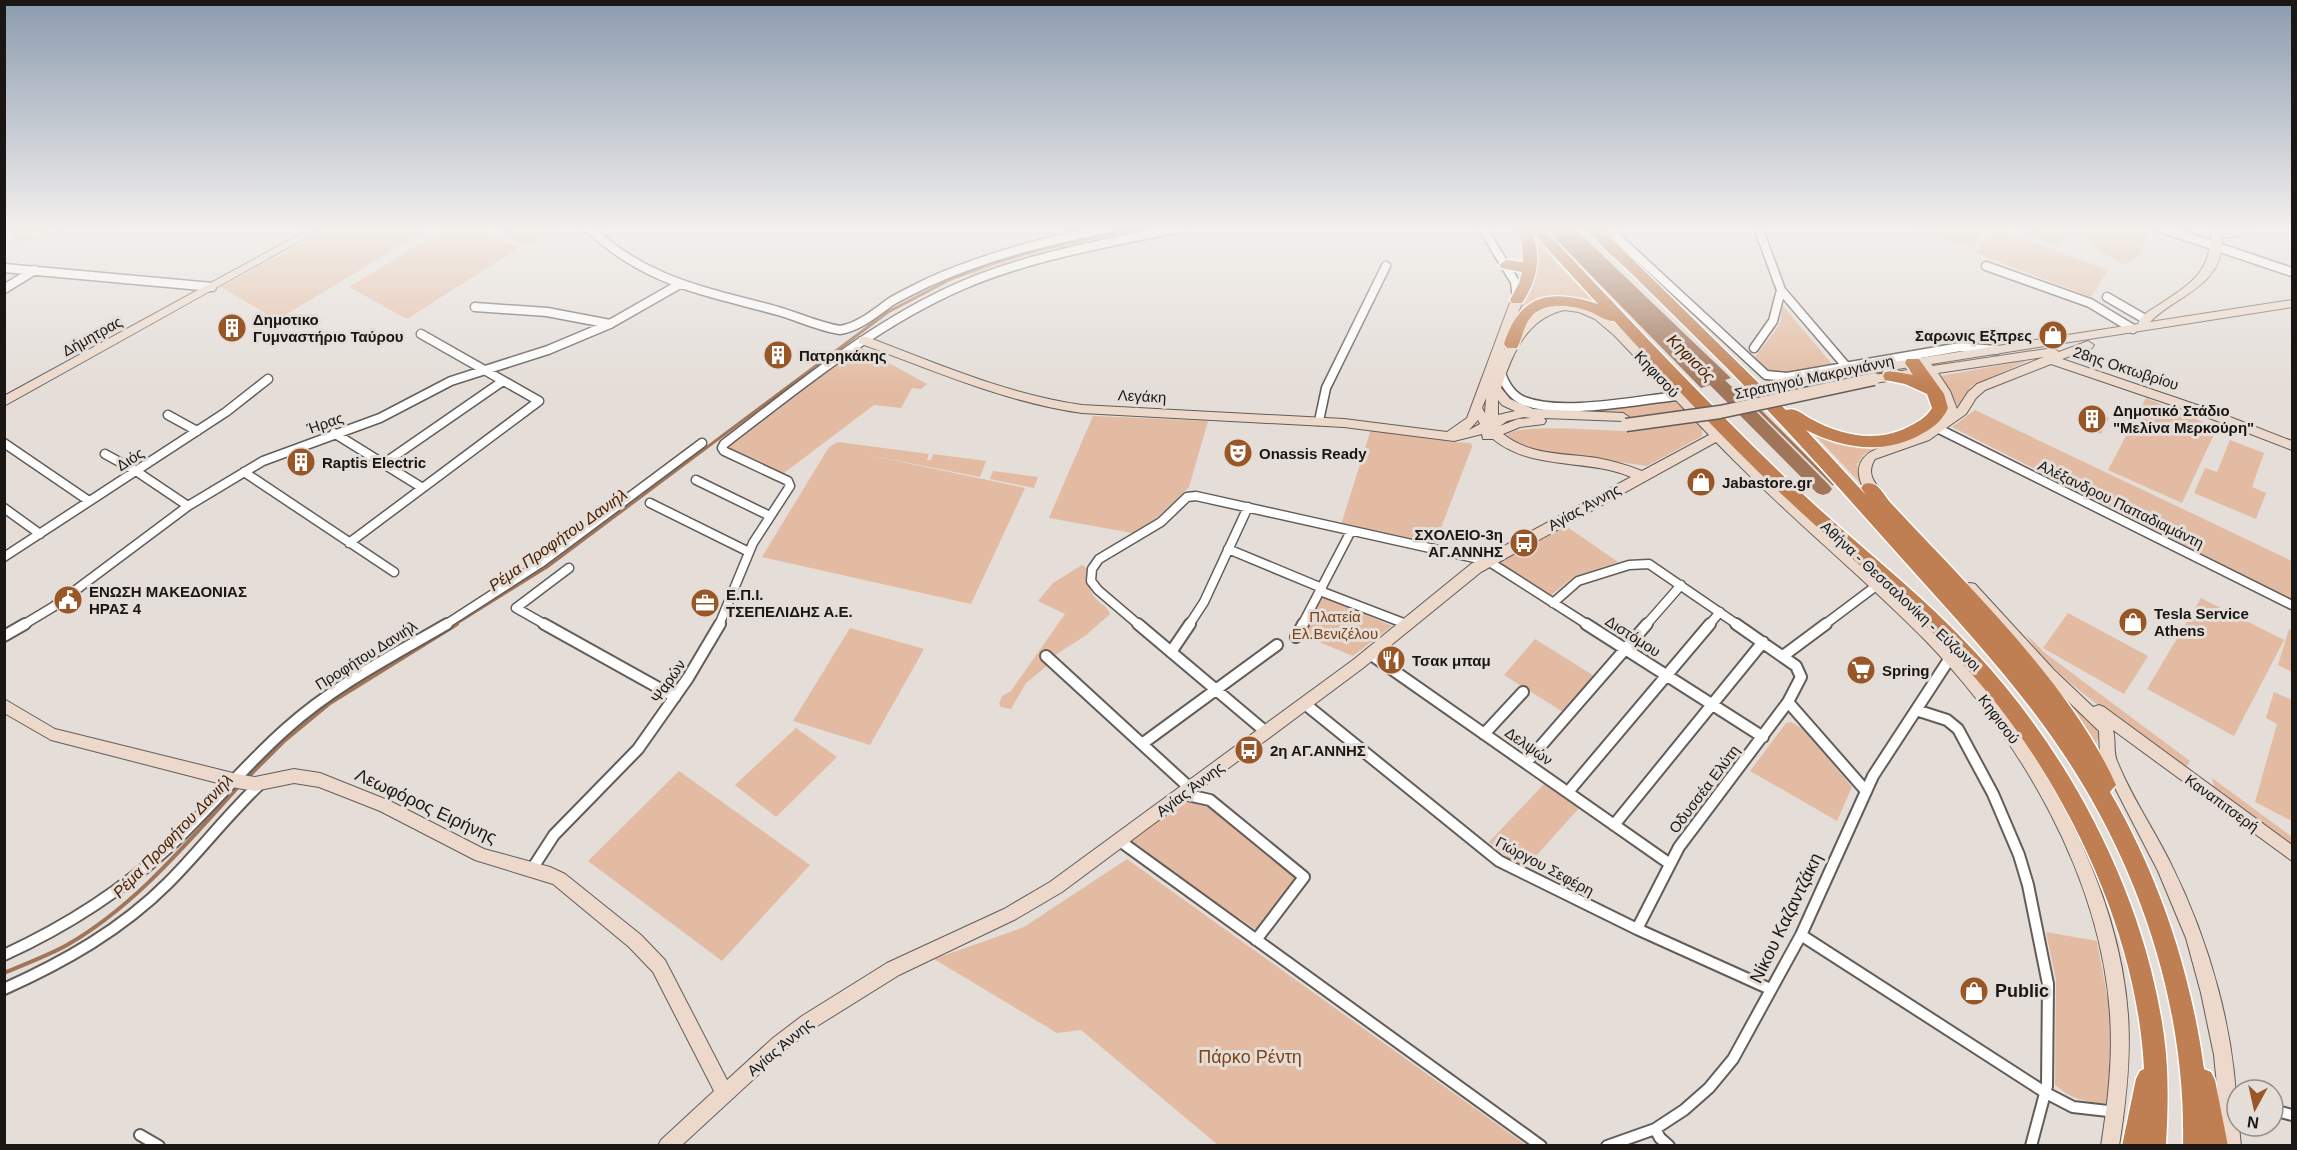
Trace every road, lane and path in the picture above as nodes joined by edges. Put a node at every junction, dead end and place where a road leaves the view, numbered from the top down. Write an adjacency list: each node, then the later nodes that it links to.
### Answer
1 (18, 281): 19 (street)
2 (153, 281): 18 (street)
3 (222, 281): 18 (street, Δήμητρας)
4 (673, 281): 17 (street)
5 (936, 281): 17 (street)
6 (969, 281): 16 (street)
7 (1379, 281): 52 (street)
8 (1514, 281): 22 (street)
9 (1527, 281): 22 (highway)
10 (1585, 281): 28 (highway, Αθήνα - Θεσσαλονίκη - Εύζωνοι)
11 (1647, 281): 46 (highway, Αθήνα - Θεσσαλονίκη - Εύζωνοι)
12 (1664, 281): 35 (street)
13 (1778, 281): 20 (street)
14 (2027, 281): 27 (street)
15 (2201, 281): 27 (street)
16 (964, 282): 30 (street)
17 (680, 284): 26 (street, Ήρας)
18 (212, 286): 47 (street, Δήμητρας)
19 (4, 290)
20 (1781, 290): 32 (street); 35 (street)
21 (2107, 297): 27 (street)
22 (1517, 300): 48 (street)
23 (2292, 304): 27 (street, Στρατηγού Μακρυγιάννη)
24 (475, 307): 26 (street)
25 (2292, 313): 27 (street, Στρατηγού Μακρυγιάννη)
26 (610, 324): 37 (street, Ήρας)
27 (2143, 328): 34 (street, Στρατηγού Μακρυγιάννη); 34 (street, Στρατηγού Μακρυγιάννη)
28 (1631, 330): 31 (highway); 137 (highway, Αθήνα - Θεσσαλονίκη - Εύζωνοι)
29 (421, 334): 37 (street)
30 (863, 340): 52 (street, Λεγάκη); 76 (street, Ψαρών)
31 (1512, 344): 38 (street, Κηφισού); 45 (street, Κηφισού)
32 (1754, 348)
33 (1998, 350): 34 (street, Στρατηγού Μακρυγιάννη); 35 (street); 36 (street, Στρατηγού Μακρυγιάννη)
34 (2041, 353): 36 (street, Στρατηγού Μακρυγιάννη); 51 (street); 62 (street, 28ης Οκτωβρίου)
35 (1846, 366)
36 (1922, 367): 39 (street, Στρατηγού Μακρυγιάννη); 40 (street, Στρατηγού Μακρυγιάννη); 44 (highway); 51 (street)
37 (482, 370): 42 (street); 57 (street, Ήρας)
38 (1501, 373): 43 (street, Κηφισού); 45 (street)
39 (1870, 375): 40 (street, Στρατηγού Μακρυγιάννη); 53 (street, Στρατηγού Μακρυγιάννη, bridge)
40 (1891, 376): 44 (highway)
41 (268, 379): 56 (street, Διός)
42 (503, 381): 64 (street); 69 (street)
43 (1495, 389): 49 (street); 54 (street, Κηφισού)
44 (1934, 392): 46 (highway)
45 (1678, 396): 59 (street, Κηφισού)
46 (1766, 398): 126 (highway, Αθήνα - Θεσσαλονίκη - Εύζωνοι)
47 (4, 402)
48 (1476, 408): 54 (street); 58 (street)
49 (1533, 412): 53 (street, Στρατηγού Μακρυγιάννη); 54 (street, Στρατηγού Μακρυγιάννη)
50 (168, 415): 56 (street)
51 (1950, 418): 55 (street)
52 (1319, 421): 58 (street, Λεγάκη)
53 (1624, 421): 54 (street, Στρατηγού Μακρυγιάννη)
54 (1492, 428): 58 (street, Στρατηγού Μακρυγιάννη); 67 (street)
55 (1937, 428): 70 (street); 90 (street, Αλέξανδρου Παπαδιαμάντη)
56 (197, 431): 65 (street, Διός)
57 (334, 434): 64 (street); 66 (street, Ήρας)
58 (1429, 434)
59 (1717, 436): 67 (street, Αγίας Άννης); 87 (street, Κηφισού)
60 (4, 443): 71 (street)
61 (702, 443): 120 (street, Προφήτου Δανιήλ)
62 (2292, 446)
63 (105, 454): 65 (street)
64 (383, 464): 69 (street)
65 (136, 471): 71 (street, Διός); 73 (street)
66 (244, 472): 73 (street, Ήρας); 79 (street)
67 (1641, 476): 83 (street, Αγίας Άννης)
68 (696, 480): 76 (street)
69 (421, 487): 79 (street)
70 (1870, 488): 103 (street); 126 (highway)
71 (89, 501): 78 (street, Διός)
72 (650, 502): 81 (street)
73 (188, 506): 93 (street, Ήρας)
74 (1248, 507): 77 (street); 80 (street); 98 (street)
75 (4, 508): 78 (street)
76 (770, 516): 81 (street, Ψαρών)
77 (1351, 531): 83 (street); 88 (street)
78 (40, 534): 82 (street, Διός)
79 (349, 543): 85 (street)
80 (1228, 549): 88 (street); 98 (street)
81 (749, 552): 107 (street, Ψαρών)
82 (4, 557)
83 (1488, 561): 89 (street, Διστόμου); 92 (street, Αγίας Άννης)
84 (569, 568): 107 (street)
85 (394, 572)
86 (1681, 585): 89 (street); 91 (street); 97 (street)
87 (1876, 586): 101 (street); 102 (street, Κηφισού)
88 (1321, 590): 92 (street); 94 (street)
89 (1553, 603): 97 (street, Διστόμου)
90 (2292, 605)
91 (1720, 612): 95 (street); 104 (street)
92 (1406, 624): 99 (street, Αγίας Άννης)
93 (4, 636)
94 (1296, 637)
95 (1763, 642): 101 (street); 110 (street)
96 (1277, 645): 105 (street)
97 (1625, 649): 104 (street, Διστόμου); 119 (street)
98 (1171, 652): 105 (street)
99 (1370, 654): 109 (street, Αγίας Άννης); 114 (street, Δελψών)
100 (1046, 656): 116 (street)
101 (1783, 656): 108 (street, Οδυσσέα Ελύτη)
102 (1950, 658): 112 (street, Νίκου Καζαντζάκη); 141 (street, Κηφισού)
103 (2049, 674): 117 (street); 118 (street, Καναπιτσερή)
104 (1666, 675): 110 (street, Διστόμου); 123 (street)
105 (1216, 690): 113 (street); 116 (street)
106 (1523, 692): 114 (street)
107 (675, 697): 129 (street, Ψαρών)
108 (1788, 702): 115 (street, Οδυσσέα Ελύτη); 122 (street)
109 (1305, 704): 113 (street, Αγίας Άννης); 130 (street, Γιώργου Σεφέρη)
110 (1712, 704): 115 (street, Διστόμου); 124 (street)
111 (4, 705): 120 (street, Λεωφόρος Ειρήνης)
112 (1916, 710): 122 (street, Νίκου Καζαντζάκη); 139 (street)
113 (1266, 732): 121 (street, Αγίας Άννης)
114 (1484, 734): 119 (street, Δελψών)
115 (1763, 737): 128 (street, Οδυσσέα Ελύτη)
116 (1142, 744): 121 (street)
117 (2108, 745): 118 (street); 138 (street)
118 (2152, 752): 127 (street, Καναπιτσερή)
119 (1526, 763): 123 (street, Δελψών)
120 (245, 782): 129 (street, Λεωφόρος Ειρήνης); 133 (street, Προφήτου Δανιήλ); 134 (street)
121 (1187, 791): 125 (street, Αγίας Άννης); 132 (street)
122 (1866, 791): 131 (street, Νίκου Καζαντζάκη)
123 (1568, 792): 124 (street, Δελψών)
124 (1614, 825): 128 (street, Δελψών)
125 (1120, 841): 132 (street); 140 (street, Αγίας Άννης)
126 (2126, 844): 136 (highway, Αθήνα - Θεσσαλονίκη - Εύζωνοι)
127 (2292, 855)
128 (1670, 864): 130 (street, Οδυσσέα Ελύτη)
129 (532, 869): 140 (street, Λεωφόρος Ειρήνης)
130 (1637, 929): 135 (street, Γιώργου Σεφέρη)
131 (1801, 934): 135 (street, Νίκου Καζαντζάκη); 139 (street)
132 (1256, 940): 146 (street)
133 (4, 955)
134 (4, 989)
135 (1770, 989): 142 (street, Νίκου Καζαντζάκη)
136 (2187, 1028): 153 (highway, Αθήνα - Θεσσαλονίκη - Εύζωνοι); 154 (highway)
137 (2154, 1050): 151 (highway); 152 (highway, Αθήνα - Θεσσαλονίκη - Εύζωνοι)
138 (2228, 1078)
139 (2046, 1093): 141 (street); 149 (street)
140 (725, 1095): 145 (street, Αγίας Άννης)
141 (2118, 1113): 150 (street, Κηφισού)
142 (1655, 1130): 147 (street, Νίκου Καζαντζάκη); 148 (street)
143 (140, 1135): 144 (street)
144 (159, 1146)
145 (667, 1146)
146 (1541, 1146)
147 (1607, 1146)
148 (1669, 1146)
149 (2031, 1146)
150 (2110, 1146)
151 (2134, 1146)
152 (2154, 1146)
153 (2195, 1146)
154 (2216, 1146)

